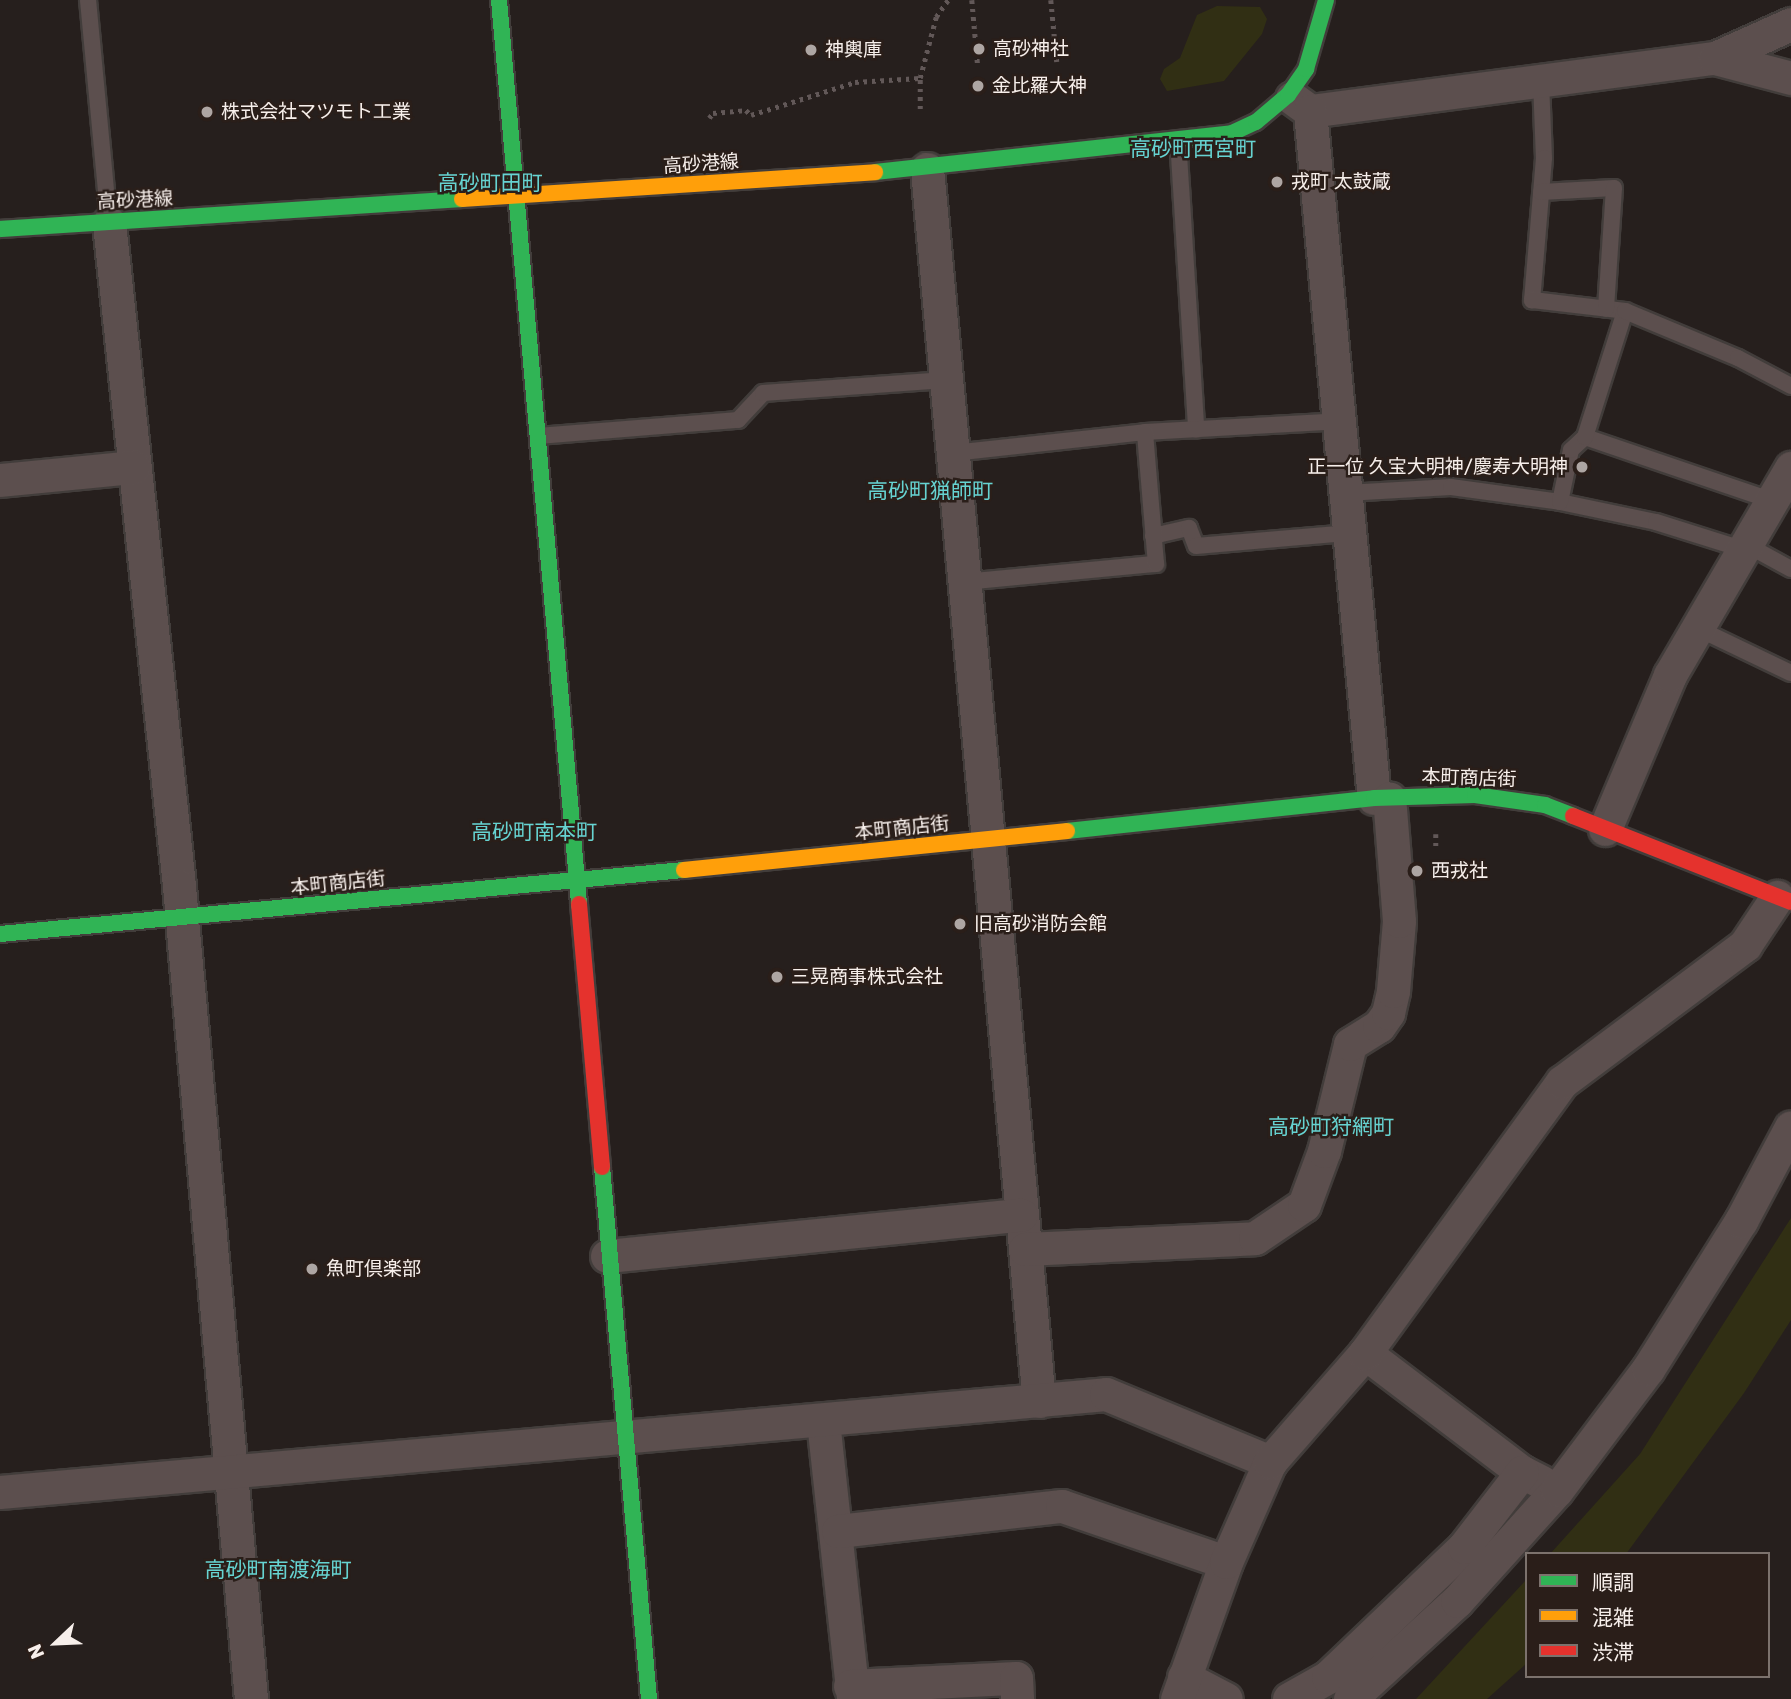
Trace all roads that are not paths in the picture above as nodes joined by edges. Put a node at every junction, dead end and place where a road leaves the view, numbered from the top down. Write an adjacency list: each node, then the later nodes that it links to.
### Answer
1 (88, 0): 13 (lane)
2 (499, 0): 12 (street)
3 (1326, 0): 8 (street, 高砂港線)
4 (1791, 24): 5 (street)
5 (1715, 58): 6 (street); 7 (street)
6 (1791, 78)
7 (1541, 81): 8 (street); 11 (lane)
8 (1299, 103): 9 (street, 高砂港線); 19 (street)
9 (1178, 139): 10 (street, 高砂港線); 20 (lane)
10 (927, 169): 12 (street, 高砂港線); 17 (street)
11 (1541, 192): 15 (lane); 15 (lane)
12 (515, 198): 13 (street, 高砂港線); 22 (street)
13 (109, 223): 14 (street, 高砂港線); 25 (street)
14 (0, 229)
15 (1606, 309): 16 (lane)
16 (1625, 311): 18 (lane); 23 (lane)
17 (946, 380): 22 (lane); 24 (street)
18 (1791, 386)
19 (1339, 421): 20 (lane); 28 (street)
20 (1196, 429): 21 (lane)
21 (1145, 432): 24 (lane); 32 (lane)
22 (538, 436): 41 (street)
23 (1585, 437): 29 (lane); 30 (lane)
24 (953, 453): 35 (street)
25 (133, 467): 27 (street); 43 (street)
26 (1791, 468): 29 (street)
27 (0, 480)
28 (1346, 493): 30 (lane); 31 (street)
29 (1770, 500): 33 (street)
30 (1560, 502): 33 (lane)
31 (1349, 533): 32 (lane); 38 (street)
32 (1153, 536): 35 (lane)
33 (1746, 548): 34 (lane); 36 (street)
34 (1791, 569)
35 (964, 582): 40 (street)
36 (1697, 628): 37 (lane); 39 (street)
37 (1791, 673)
38 (1382, 798): 39 (street, 本町商店街); 40 (street, 本町商店街); 47 (street)
39 (1605, 829): 42 (street, 本町商店街)
40 (987, 840): 41 (street, 本町商店街); 46 (street)
41 (576, 880): 43 (street, 本町商店街); 48 (street)
42 (1784, 899): 49 (street)
43 (182, 919): 44 (street, 本町商店街); 55 (street)
44 (0, 934)
45 (1791, 1127): 56 (street)
46 (1021, 1216): 47 (street); 48 (street)
47 (1025, 1250): 50 (street)
48 (607, 1256): 52 (street)
49 (1365, 1353): 53 (street); 54 (street)
50 (1039, 1401): 51 (street); 53 (street)
51 (823, 1421): 52 (street); 58 (street)
52 (623, 1436): 55 (street); 63 (street)
53 (1270, 1462): 59 (street)
54 (1522, 1472): 56 (street); 66 (street)
55 (229, 1474): 57 (street); 62 (street)
56 (1557, 1490): 67 (street)
57 (0, 1492)
58 (838, 1531): 59 (street); 61 (street)
59 (1226, 1562): 60 (street)
60 (1180, 1688): 65 (street)
61 (852, 1693): 64 (street)
62 (251, 1699)
63 (649, 1699)
64 (1017, 1699)
65 (1226, 1699)
66 (1289, 1699)
67 (1350, 1699)

